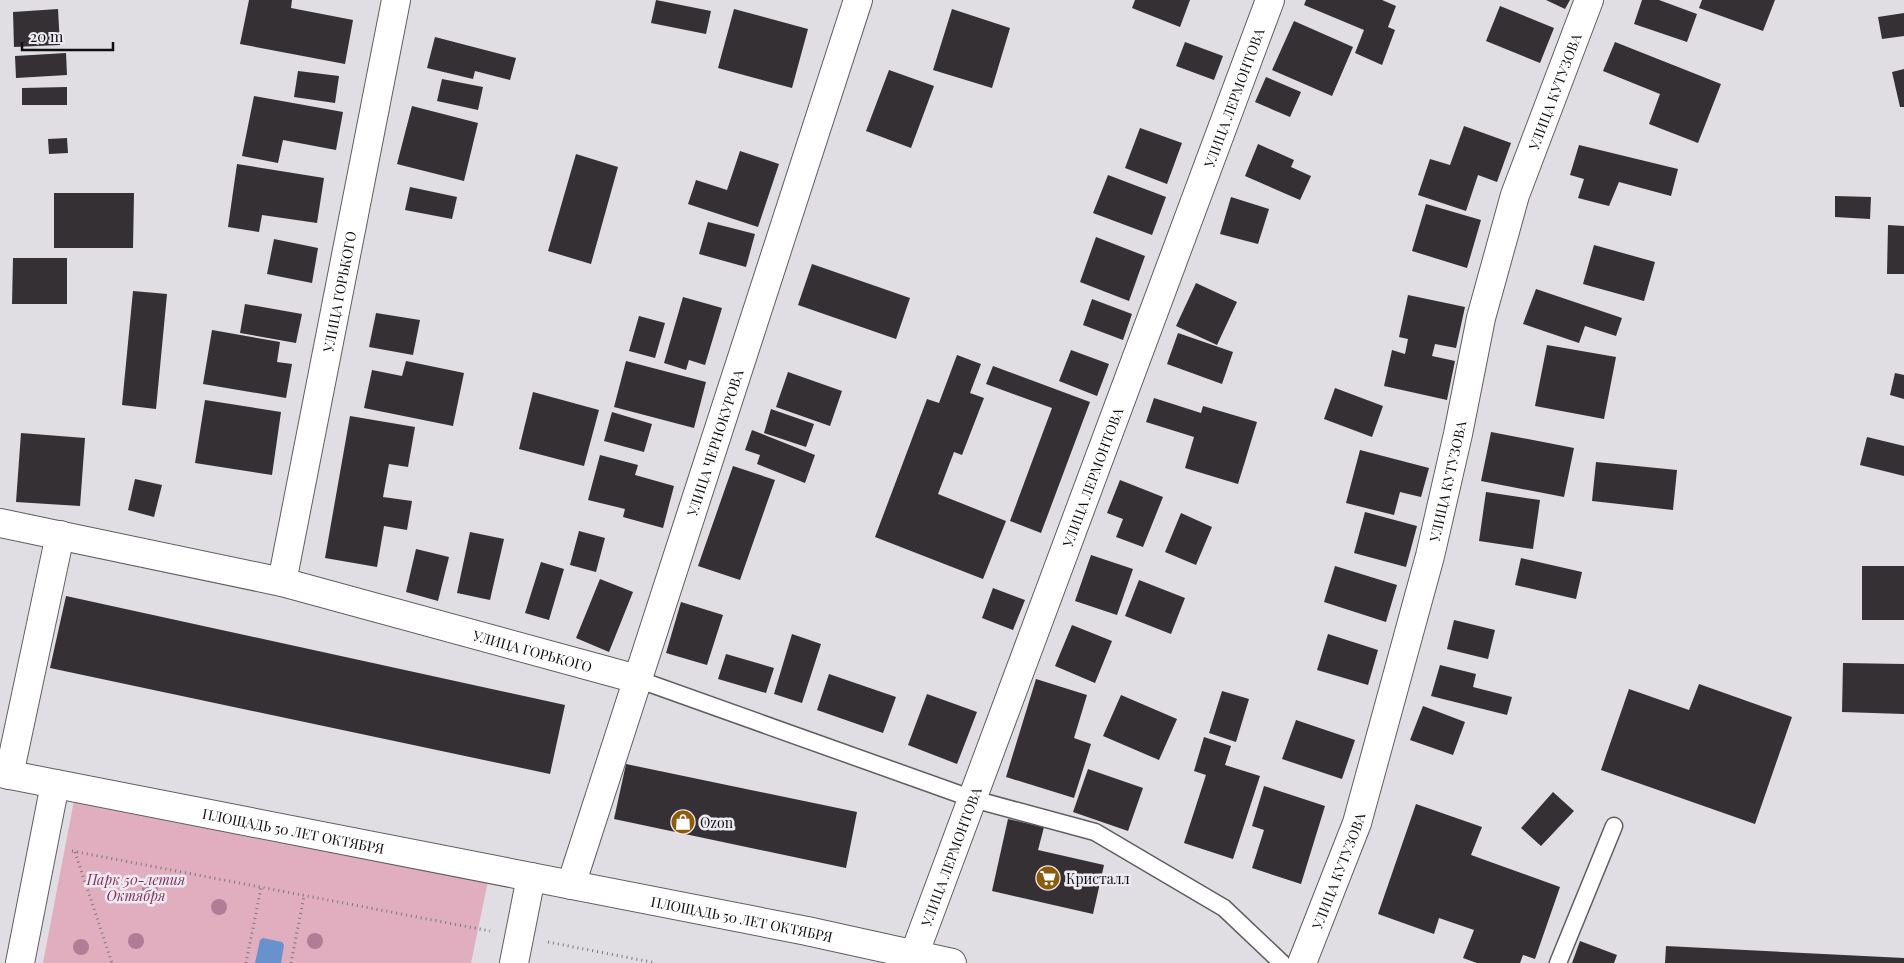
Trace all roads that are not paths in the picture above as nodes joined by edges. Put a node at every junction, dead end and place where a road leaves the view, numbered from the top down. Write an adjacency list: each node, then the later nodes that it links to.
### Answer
1 (396, 0): 7 (street, УЛИЦА ГОРЬКОГО)
2 (858, 0): 8 (street, УЛИЦА ЧЕРНОКУРОВА)
3 (1270, 0): 11 (street, УЛИЦА ЛЕРМОНТОВА)
4 (1589, 0): 20 (street, УЛИЦА КУТУЗОВА)
5 (0, 522): 6 (street, УЛИЦА ГОРЬКОГО)
6 (60, 535): 7 (street, УЛИЦА ГОРЬКОГО); 9 (street)
7 (282, 582): 8 (street, УЛИЦА ГОРЬКОГО)
8 (637, 679): 11 (lane); 14 (street, УЛИЦА ЧЕРНОКУРОВА)
9 (5, 774): 10 (street, ПЛОЩАДЬ 50 ЛЕТ ОКТЯБРЯ)
10 (55, 784): 13 (street, ПЛОЩАДЬ 50 ЛЕТ ОКТЯБРЯ); 16 (street)
11 (973, 799): 15 (street, УЛИЦА ЛЕРМОНТОВА); 19 (lane)
12 (1614, 826): 21 (lane)
13 (531, 877): 14 (street, ПЛОЩАДЬ 50 ЛЕТ ОКТЯБРЯ); 17 (street)
14 (571, 885): 15 (street, ПЛОЩАДЬ 50 ЛЕТ ОКТЯБРЯ)
15 (914, 955): 18 (street, ПЛОЩАДЬ 50 ЛЕТ ОКТЯБРЯ)
16 (20, 963)
17 (514, 963)
18 (952, 963)
19 (1282, 963)
20 (1302, 963)
21 (1558, 963)

